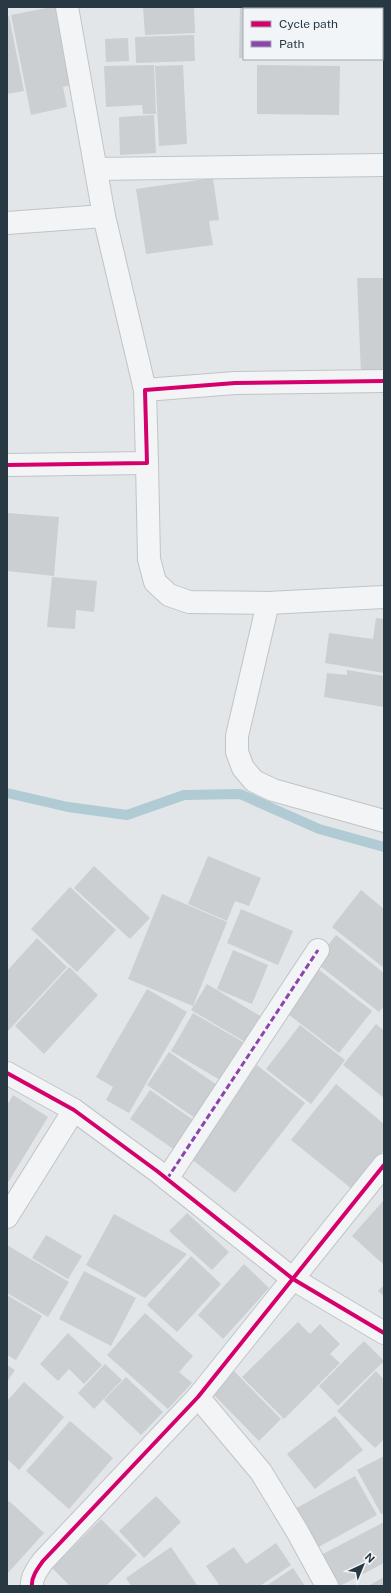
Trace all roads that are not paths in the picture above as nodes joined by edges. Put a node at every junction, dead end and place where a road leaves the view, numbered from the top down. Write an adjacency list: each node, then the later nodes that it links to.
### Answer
1 (67, 7): 3 (street)
2 (384, 165): 3 (street)
3 (96, 169): 4 (street)
4 (104, 216): 5 (street); 7 (street)
5 (7, 223)
6 (384, 381): 7 (street)
7 (145, 390): 8 (street)
8 (147, 463): 9 (street); 11 (street)
9 (7, 465)
10 (384, 597): 11 (street)
11 (268, 604): 12 (street)
12 (384, 821)
13 (318, 950): 17 (street)
14 (7, 1073): 15 (street)
15 (74, 1110): 17 (street); 18 (street)
16 (384, 1165): 19 (street)
17 (167, 1179): 19 (street)
18 (7, 1217)
19 (293, 1279): 20 (street); 21 (street)
20 (384, 1333)
21 (198, 1397): 22 (street); 23 (street)
22 (32, 1586)
23 (327, 1586)

